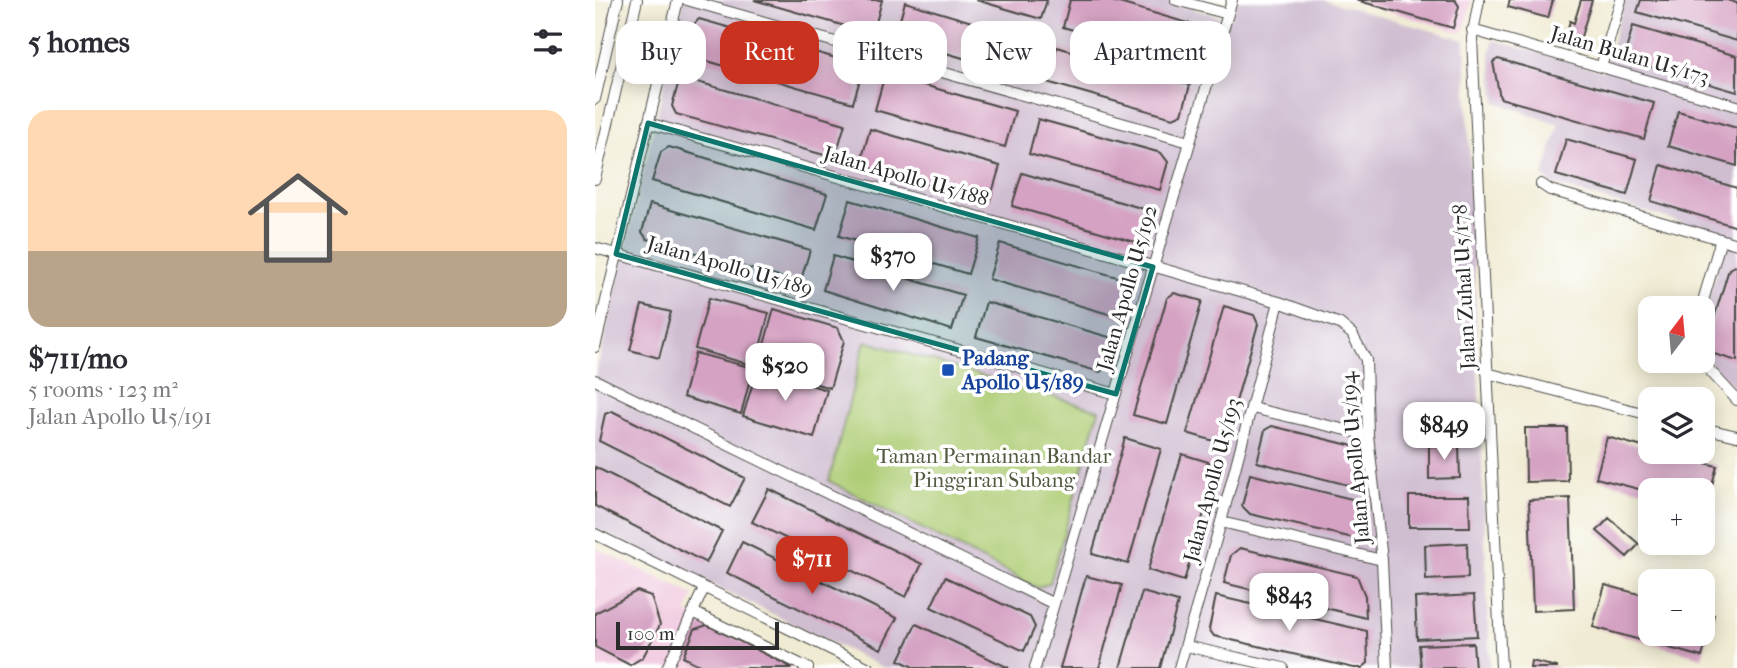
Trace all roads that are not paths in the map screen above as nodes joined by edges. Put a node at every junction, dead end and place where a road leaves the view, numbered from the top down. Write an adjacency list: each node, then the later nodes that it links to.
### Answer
1 (618, 0): 12 (street)
2 (637, 0): 16 (street)
3 (678, 0): 14 (street)
4 (688, 0): 15 (street)
5 (1176, 0): 9 (street)
6 (1232, 0): 9 (street, Jalan Apollo U5/192)
7 (1479, 0): 10 (street, Jalan Zuhal U5/178)
8 (1621, 0): 11 (street)
9 (1228, 14): 15 (street, Jalan Apollo U5/192)
10 (1472, 30): 11 (street, Jalan Bulan U5/173); 26 (street, Jalan Zuhal U5/178)
11 (1601, 67): 13 (street, Jalan Bulan U5/173)
12 (595, 99)
13 (1737, 106)
14 (648, 123): 21 (street); 22 (street, Jalan Apollo U5/188)
15 (1189, 142): 22 (street, Jalan Apollo U5/192)
16 (595, 179)
17 (1541, 184): 18 (street)
18 (1721, 239): 19 (street); 23 (street)
19 (1737, 244)
20 (595, 248): 21 (street, Jalan Apollo U5/189)
21 (616, 254): 25 (street); 29 (street, Jalan Apollo U5/189)
22 (1153, 267): 24 (street, Jalan Apollo U5/194); 29 (street, Jalan Apollo U5/192)
23 (1704, 296)
24 (1279, 302): 31 (street, Jalan Apollo U5/193); 34 (street, Jalan Apollo U5/194)
25 (595, 346)
26 (1487, 373): 32 (street); 50 (street, Jalan Zuhal U5/178)
27 (1712, 373): 30 (street)
28 (595, 380): 40 (street)
29 (1116, 394): 40 (street, Jalan Apollo U5/192)
30 (1737, 400)
31 (1252, 408): 34 (street); 36 (street, Jalan Apollo U5/193)
32 (1638, 412)
33 (1715, 431): 35 (street)
34 (1368, 435): 38 (street, Jalan Apollo U5/194)
35 (1737, 436)
36 (1221, 522): 38 (street); 42 (street, Jalan Apollo U5/193)
37 (595, 534): 39 (street)
38 (1382, 560): 49 (street, Jalan Apollo U5/194)
39 (704, 588): 41 (street); 45 (street)
40 (1054, 604): 46 (street, Jalan Apollo U5/192)
41 (693, 612): 43 (street); 44 (street)
42 (1186, 646): 47 (street, Jalan Apollo U5/193); 48 (street)
43 (667, 668)
44 (808, 668)
45 (869, 668)
46 (1035, 668)
47 (1179, 668)
48 (1283, 668)
49 (1387, 668)
50 (1501, 668)

